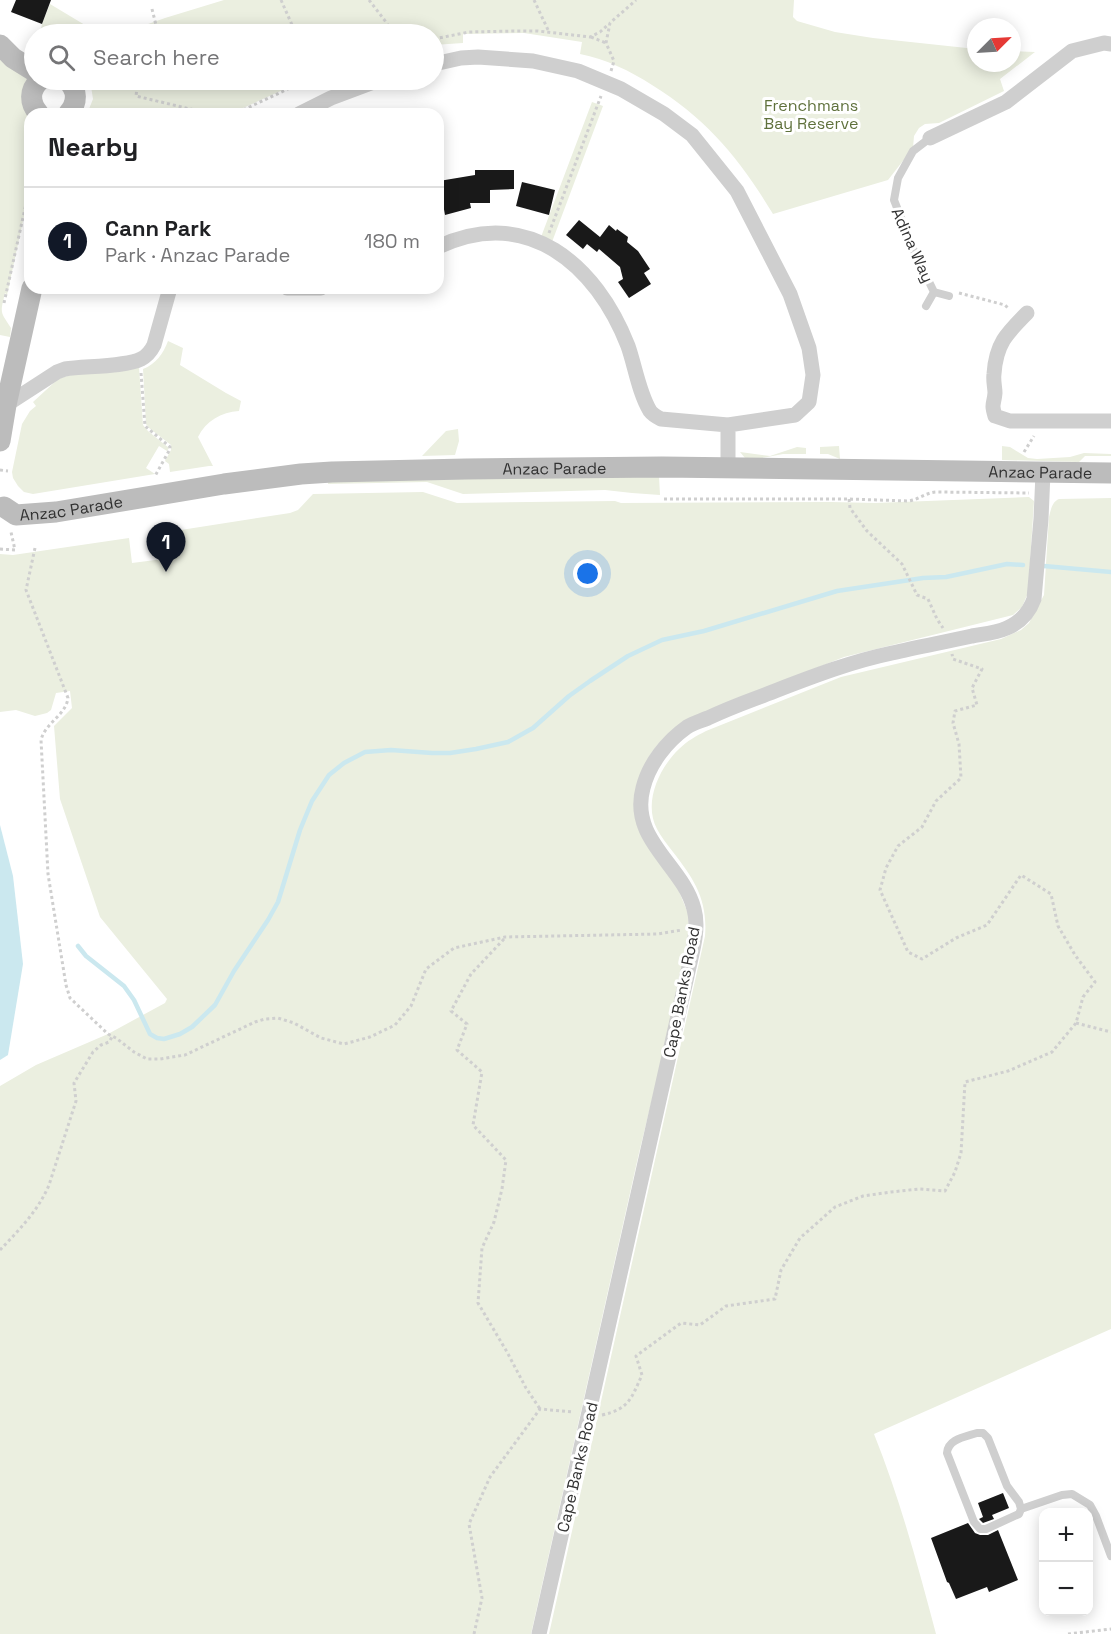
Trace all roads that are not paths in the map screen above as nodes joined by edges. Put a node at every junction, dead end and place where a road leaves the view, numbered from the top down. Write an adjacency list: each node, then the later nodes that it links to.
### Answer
1 (1111, 44): 11 (street)
2 (0, 45): 4 (main road)
3 (444, 62): 21 (street)
4 (24, 65)
5 (33, 90): 8 (main road)
6 (74, 90): 9 (main road)
7 (352, 90): 10 (street)
8 (34, 108)
9 (73, 108)
10 (311, 108)
11 (930, 138): 13 (lane, Adina Way)
12 (444, 244): 21 (street)
13 (934, 292): 16 (lane, Adina Way); 17 (lane, Adina Way)
14 (31, 294): 19 (main road)
15 (168, 294): 19 (street)
16 (949, 296)
17 (926, 306)
18 (1024, 317): 20 (street)
19 (6, 405): 22 (main road)
20 (1111, 421)
21 (728, 425): 23 (street)
22 (0, 441)
23 (728, 468): 24 (main road, Anzac Parade); 26 (main road, Anzac Parade)
24 (1043, 473): 25 (main road, Anzac Parade); 29 (street, Cape Banks Road)
25 (1111, 473)
26 (1, 506)
27 (1021, 1509): 27 (lane); 28 (lane)
28 (1111, 1556)
29 (539, 1634)

